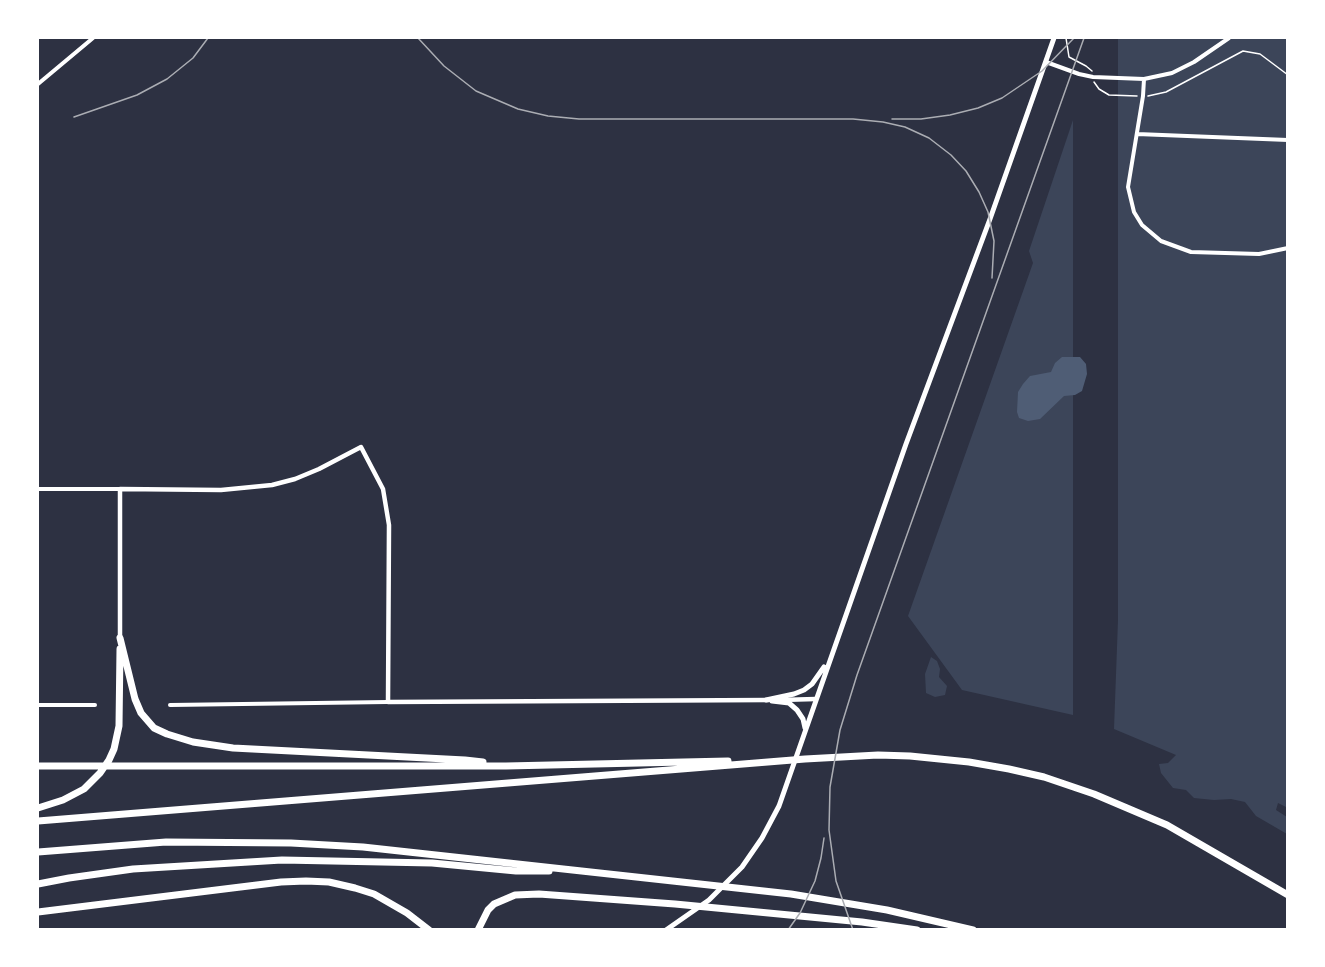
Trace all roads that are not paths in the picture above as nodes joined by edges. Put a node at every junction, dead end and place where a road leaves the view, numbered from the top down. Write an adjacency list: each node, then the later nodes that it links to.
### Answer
1 (93, 38): 6 (street)
2 (1054, 38): 4 (main road)
3 (1229, 38): 5 (street)
4 (1045, 62): 5 (street); 13 (main road)
5 (1144, 79): 7 (street)
6 (38, 84)
7 (1137, 135): 8 (street); 9 (street)
8 (1287, 140)
9 (1287, 248)
10 (38, 489): 11 (street)
11 (120, 489): 12 (street); 16 (street)
12 (120, 638): 22 (highway); 24 (highway)
13 (829, 662): 14 (main road); 15 (main road)
14 (816, 699): 15 (street); 20 (main road)
15 (766, 700): 16 (street); 20 (main road)
16 (388, 702): 19 (street)
17 (38, 705): 18 (street)
18 (95, 705)
19 (170, 705)
20 (806, 730): 33 (main road)
21 (781, 760): 22 (highway); 25 (highway); 29 (highway)
22 (506, 765): 23 (highway)
23 (38, 766)
24 (38, 808)
25 (38, 821)
26 (38, 852): 27 (highway)
27 (591, 872): 28 (highway); 35 (highway)
28 (38, 884)
29 (1287, 895)
30 (38, 912): 31 (highway)
31 (429, 930)
32 (478, 930): 34 (highway)
33 (666, 930)
34 (917, 930)
35 (973, 930)

